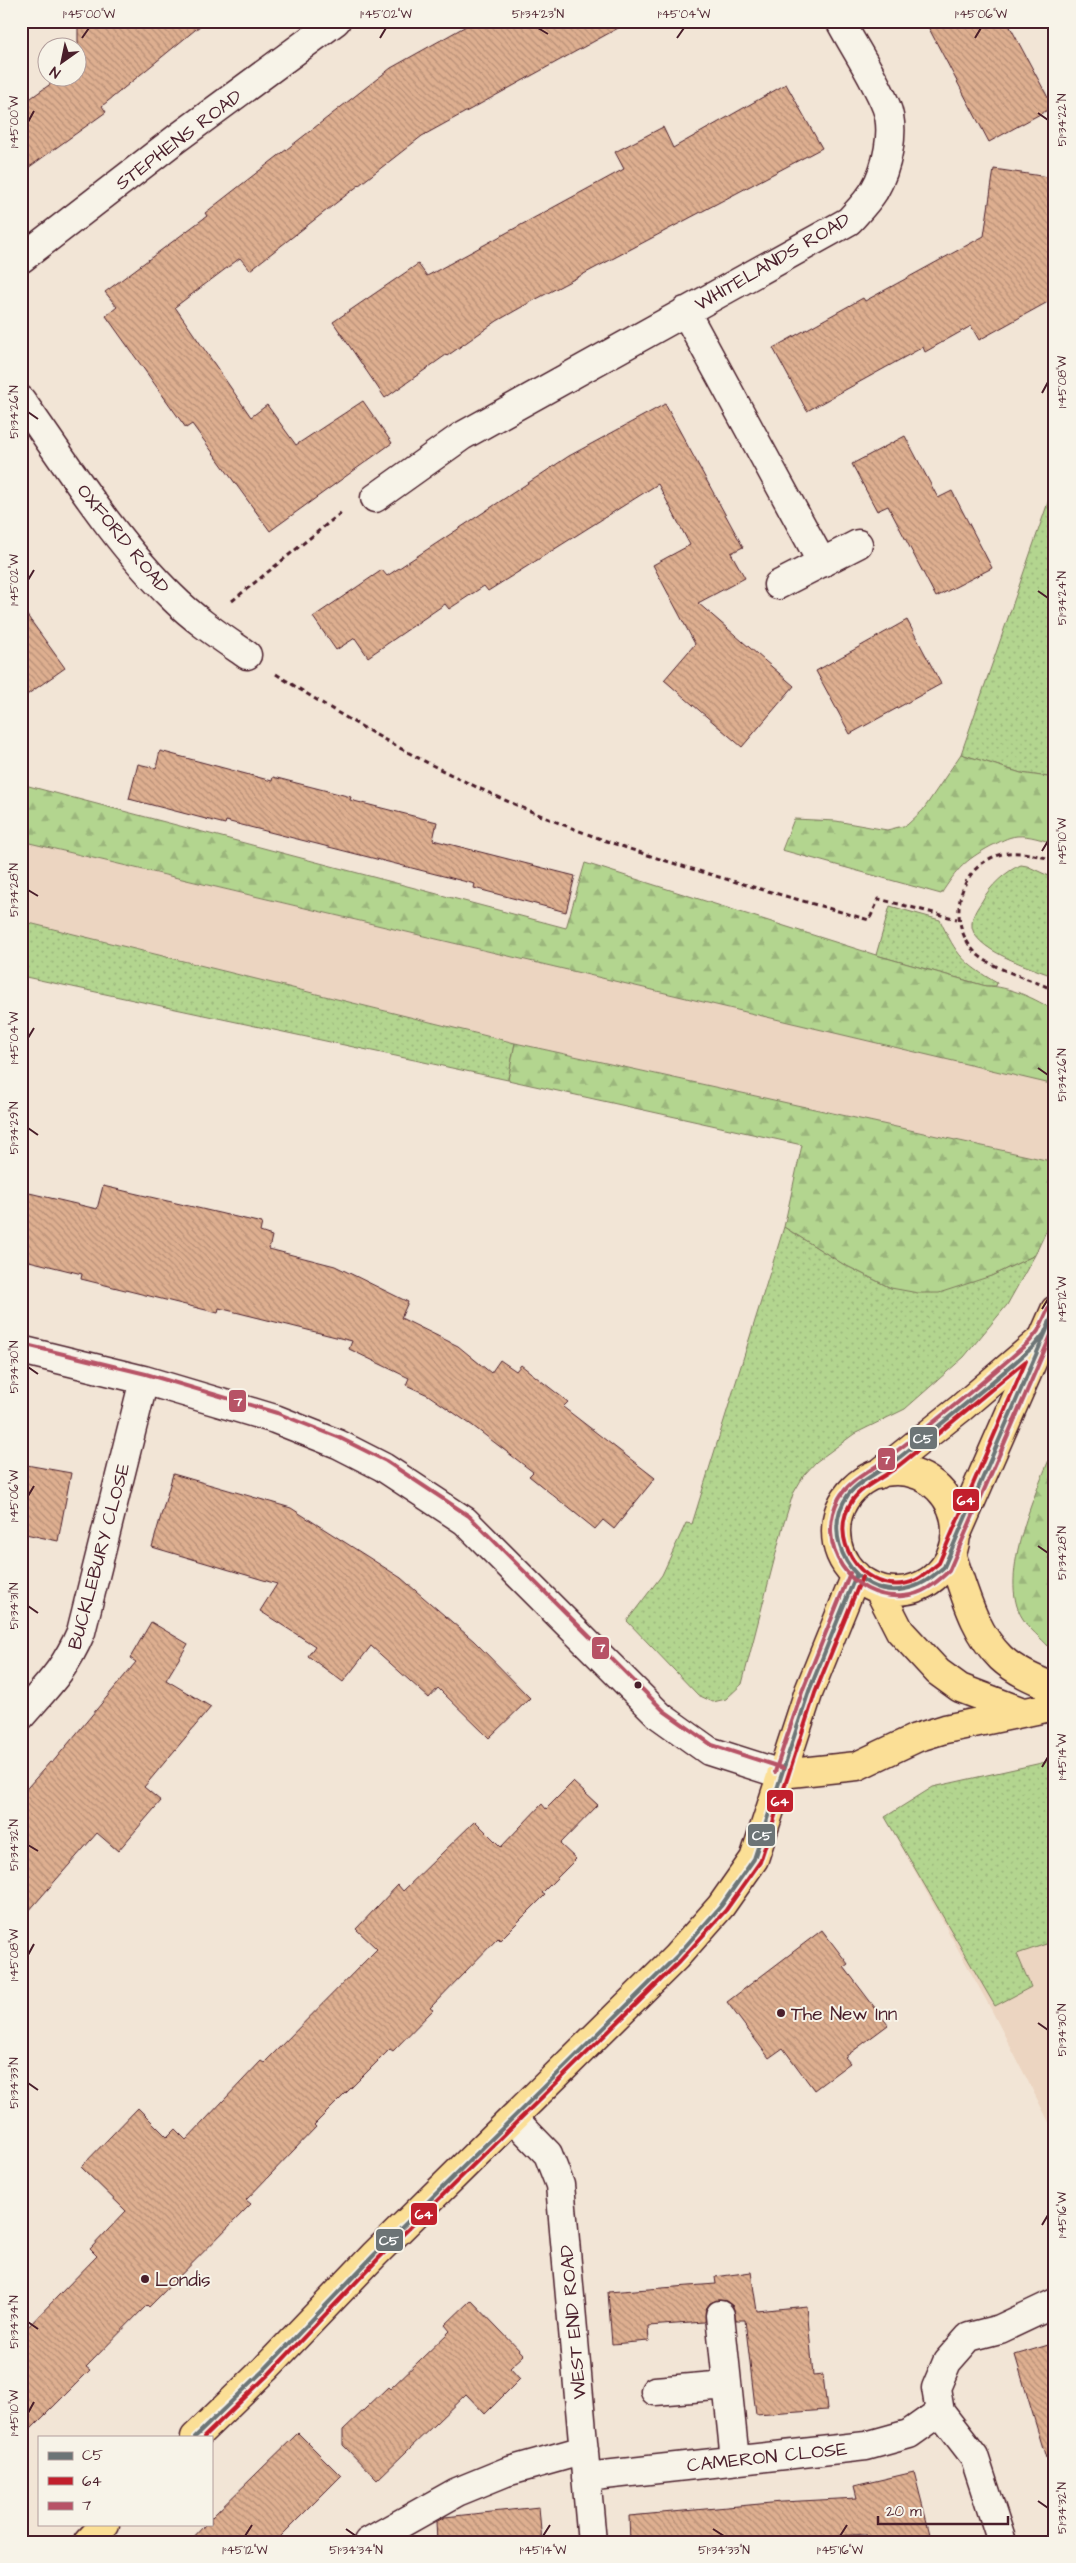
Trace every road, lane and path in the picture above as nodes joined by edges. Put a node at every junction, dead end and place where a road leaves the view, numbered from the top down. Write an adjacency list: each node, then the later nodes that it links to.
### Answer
1 (336, 21): 3 (street, STEPHENS ROAD)
2 (840, 21): 4 (street, WHITELANDS ROAD)
3 (21, 260)
4 (685, 310): 6 (street, WHITELANDS ROAD); 8 (street, WHITELANDS ROAD)
5 (21, 400): 10 (street, OXFORD ROAD)
6 (375, 498): 10 (path)
7 (858, 544): 8 (street)
8 (822, 563): 9 (street)
9 (778, 585)
10 (202, 624): 11 (street, OXFORD ROAD)
11 (247, 656): 13 (path)
12 (1055, 860): 13 (path)
13 (958, 919): 14 (path)
14 (1055, 991)
15 (1055, 1310): 16 (main road)
16 (1041, 1339): 19 (main road); 20 (main road)
17 (21, 1350): 18 (street)
18 (144, 1380): 25 (street, BUCKLEBURY CLOSE); 26 (street)
19 (877, 1475): 20 (main road); 21 (main road)
20 (953, 1546): 21 (main road); 22 (main road)
21 (867, 1581): 24 (main road); 26 (main road)
22 (1055, 1688)
23 (1055, 1706): 24 (main road)
24 (1025, 1712): 26 (main road)
25 (21, 1716)
26 (781, 1774): 27 (main road)
27 (513, 2118): 33 (main road); 35 (street, WEST END ROAD)
28 (1055, 2303): 32 (street)
29 (720, 2315): 30 (street)
30 (727, 2385): 31 (street); 34 (street)
31 (655, 2391)
32 (940, 2412): 34 (street, CAMERON CLOSE); 37 (street)
33 (196, 2436)
34 (735, 2460): 35 (street, CAMERON CLOSE)
35 (585, 2464): 39 (street, CAMERON CLOSE); 40 (street, WEST END ROAD)
36 (104, 2526): 38 (main road)
37 (998, 2531)
38 (88, 2542)
39 (368, 2542)
40 (592, 2542)

